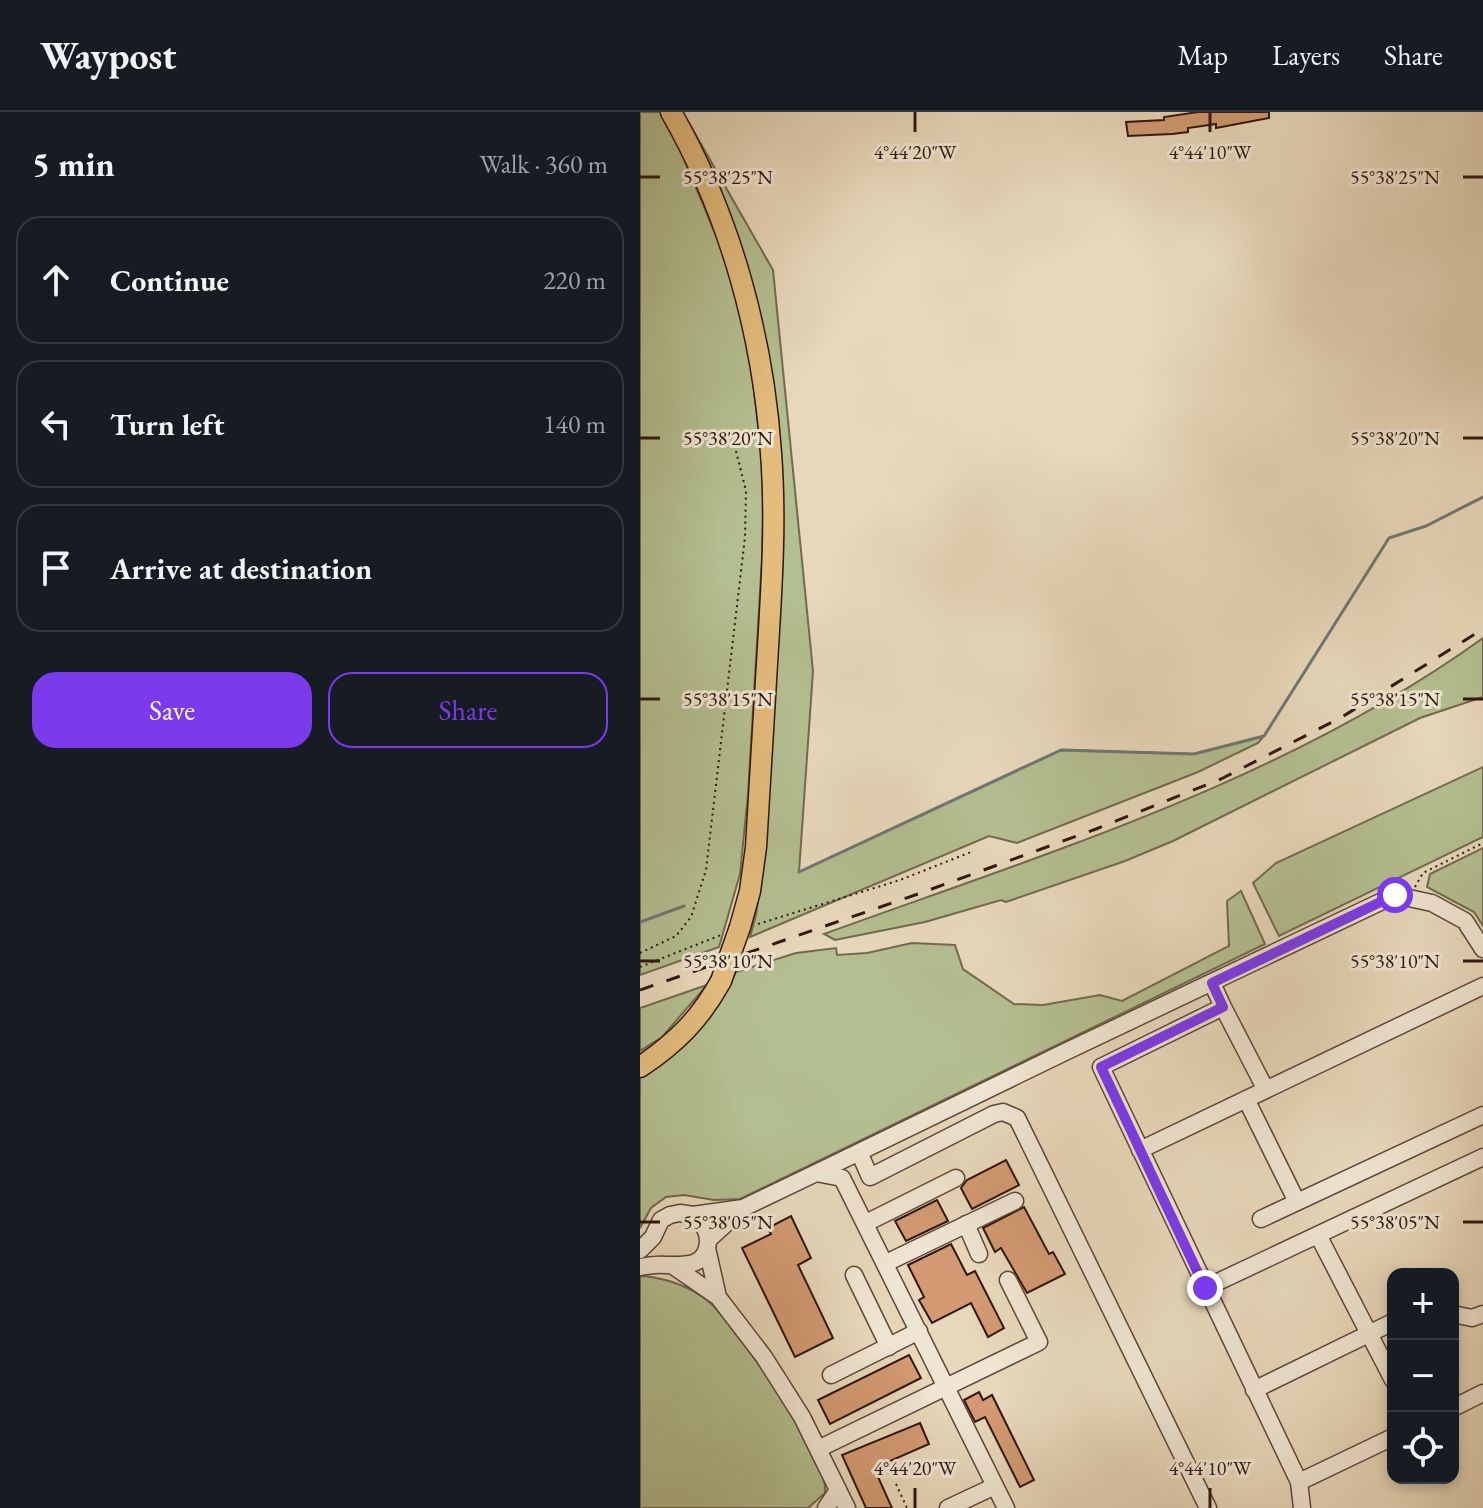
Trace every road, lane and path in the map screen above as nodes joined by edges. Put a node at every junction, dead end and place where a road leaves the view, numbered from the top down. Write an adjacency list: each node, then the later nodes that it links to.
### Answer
1 (671, 112): 2 (main road)
2 (767, 422): 6 (main road); 9 (path)
3 (1483, 843): 5 (path)
4 (971, 852): 6 (path)
5 (1408, 898): 8 (street); 11 (street)
6 (745, 927): 14 (main road, bridge)
7 (720, 936): 10 (path)
8 (1483, 949)
9 (640, 953)
10 (640, 967)
11 (1212, 983): 13 (street); 19 (street)
12 (1483, 986): 15 (street)
13 (1223, 1007): 15 (street); 18 (street)
14 (640, 1067)
15 (1266, 1090): 16 (street)
16 (1246, 1099): 18 (street); 24 (street)
17 (1483, 1115): 24 (street)
18 (1140, 1150): 40 (street)
19 (859, 1152): 21 (street); 65 (street)
20 (1483, 1157): 30 (street)
21 (816, 1173): 25 (street); 28 (street)
22 (956, 1178): 28 (street)
23 (1015, 1201): 29 (street)
24 (1297, 1202): 27 (street)
25 (743, 1208): 26 (street); 32 (street)
26 (693, 1215): 31 (street); 32 (street)
27 (1261, 1219)
28 (866, 1223): 35 (street)
29 (966, 1224): 34 (street); 35 (street)
30 (1318, 1235): 40 (street); 46 (street)
31 (653, 1237): 33 (street); 36 (street)
32 (708, 1244): 36 (street); 41 (street)
33 (640, 1250)
34 (979, 1254)
35 (886, 1263): 45 (street)
36 (671, 1265): 37 (street); 41 (street)
37 (640, 1267)
38 (854, 1275): 47 (street)
39 (1008, 1280): 50 (street)
40 (1205, 1288): 51 (street)
41 (718, 1297): 55 (street)
42 (1483, 1314): 43 (street)
43 (1459, 1315)
44 (1387, 1325): 46 (street)
45 (919, 1331): 47 (street); 50 (street)
46 (1369, 1334): 48 (street); 51 (street)
47 (889, 1347): 49 (street)
48 (1387, 1368)
49 (831, 1375)
50 (946, 1387): 55 (street); 58 (street)
51 (1254, 1390): 56 (street)
52 (1483, 1393): 53 (street)
53 (1459, 1405)
54 (1387, 1440): 56 (street)
55 (818, 1449): 59 (street)
56 (1299, 1482): 66 (street)
57 (896, 1484): 62 (path)
58 (995, 1486): 63 (street); 64 (street)
59 (838, 1490): 60 (street); 61 (street)
60 (826, 1508)
61 (847, 1508)
62 (907, 1508)
63 (948, 1508)
64 (1006, 1508)
65 (1208, 1508)
66 (1302, 1508)

